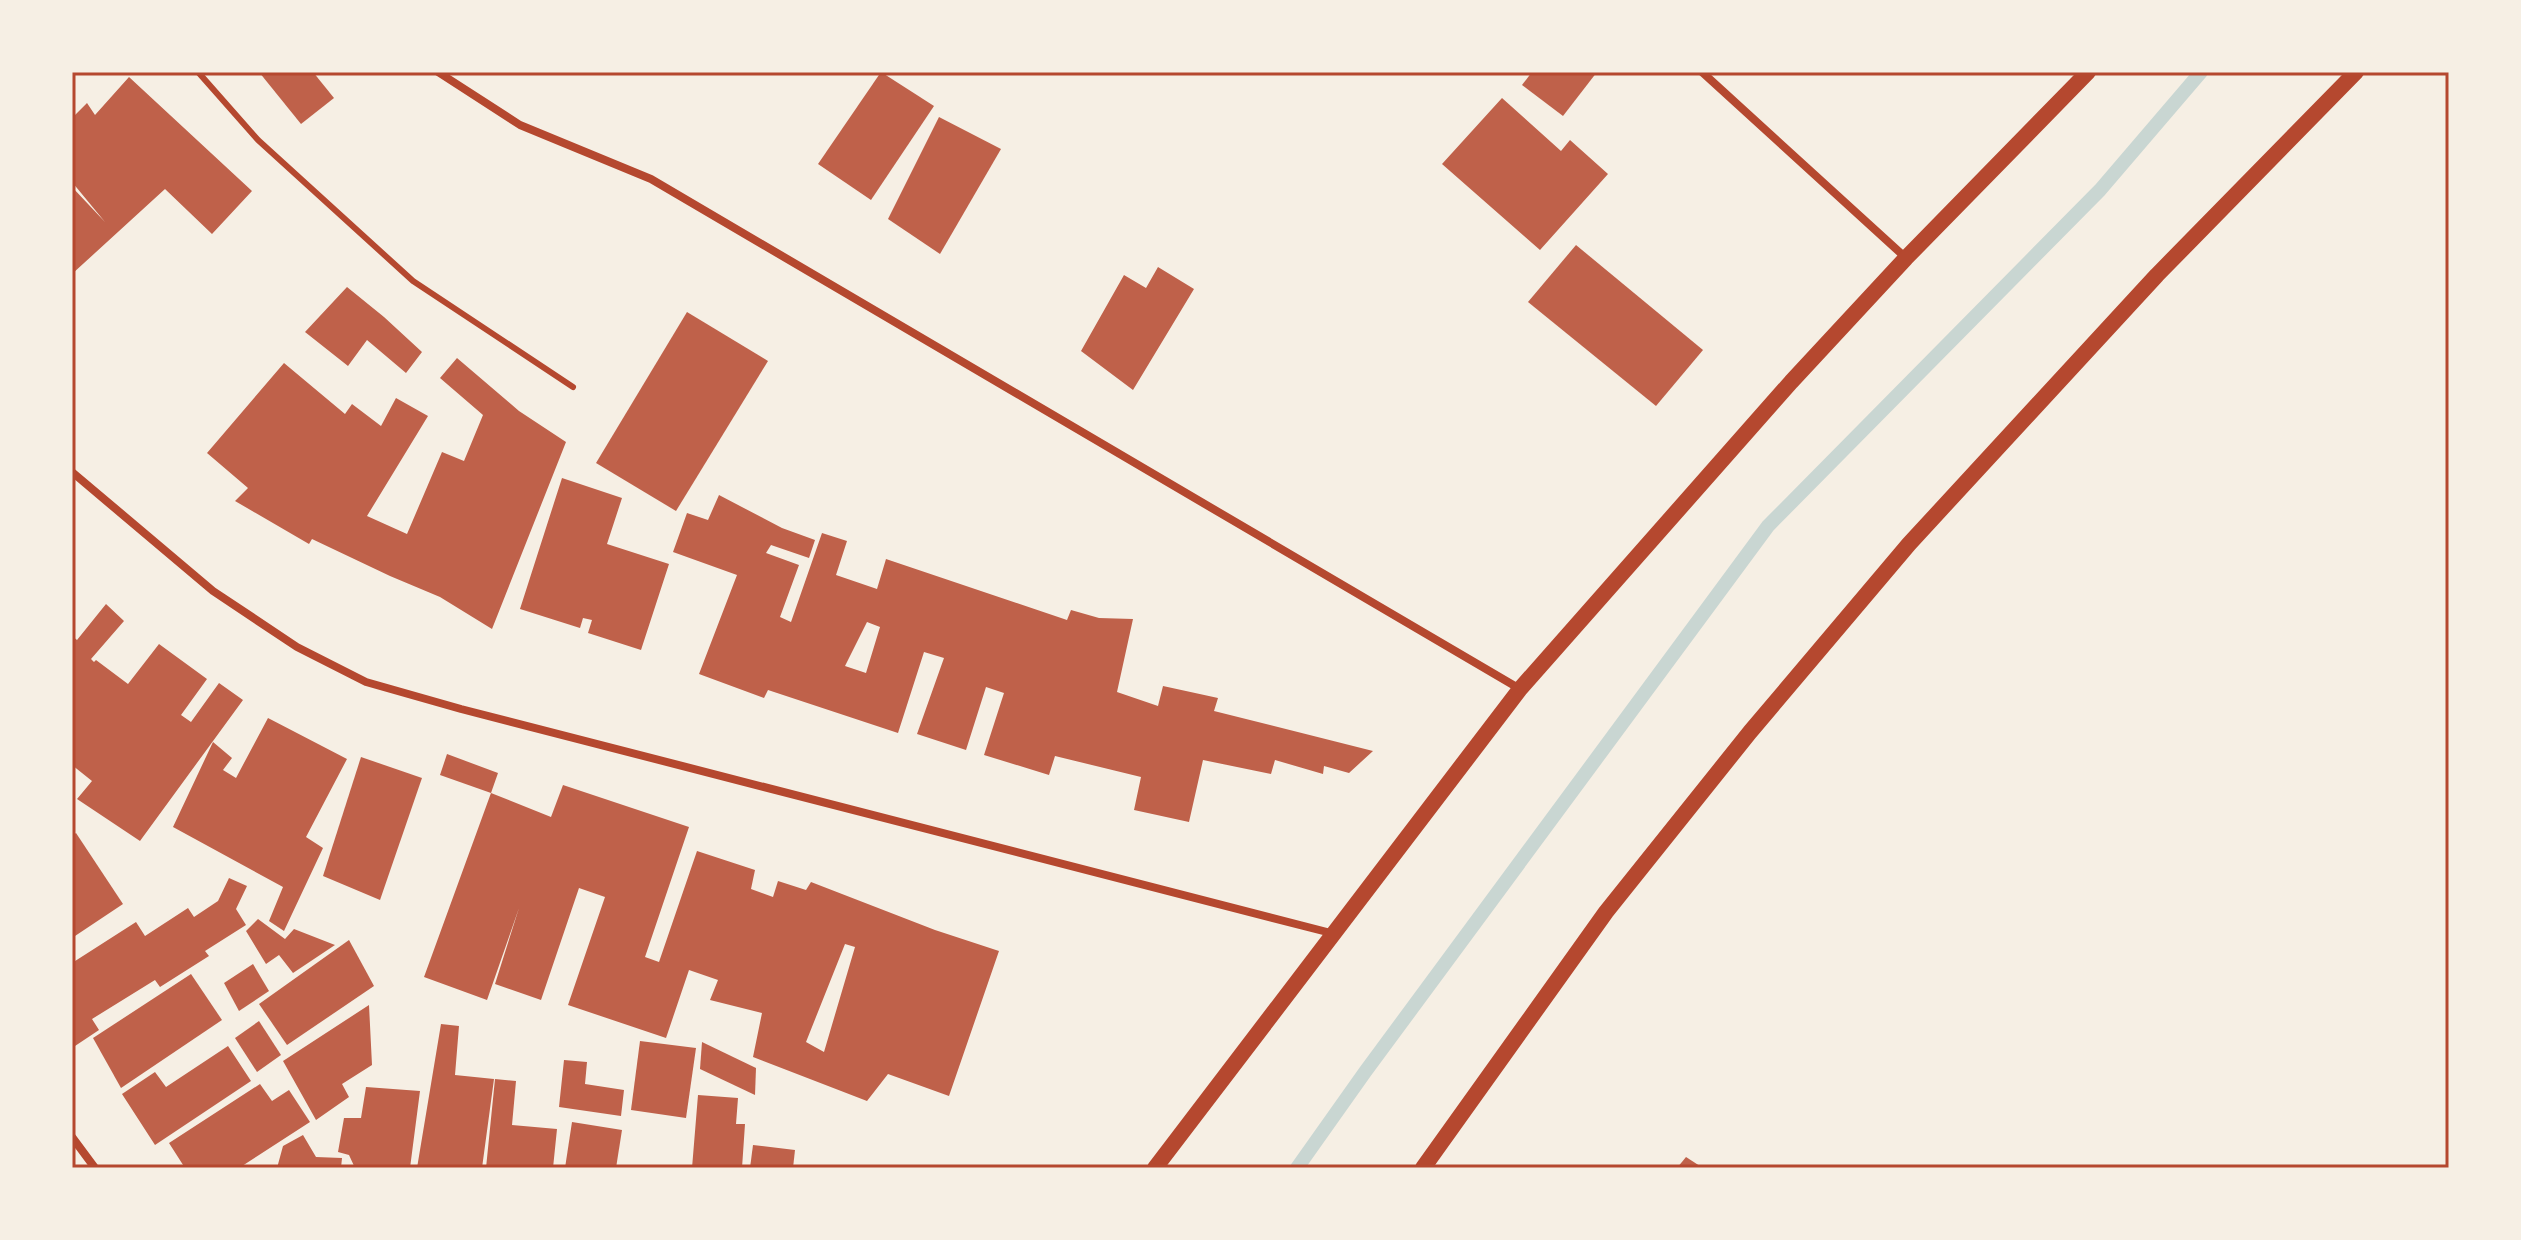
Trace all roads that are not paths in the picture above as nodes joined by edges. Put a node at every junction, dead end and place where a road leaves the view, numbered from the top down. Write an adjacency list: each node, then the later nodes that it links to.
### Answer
1 (198, 72): 7 (lane)
2 (438, 72): 9 (street)
3 (1702, 72): 6 (street)
4 (2088, 72): 6 (main road)
5 (2356, 72): 14 (main road)
6 (1906, 258): 9 (main road)
7 (573, 387)
8 (72, 472): 10 (street)
9 (1520, 689): 10 (main road)
10 (1331, 933): 13 (main road)
11 (72, 1137): 12 (street)
12 (95, 1168)
13 (1155, 1168)
14 (1423, 1168)

